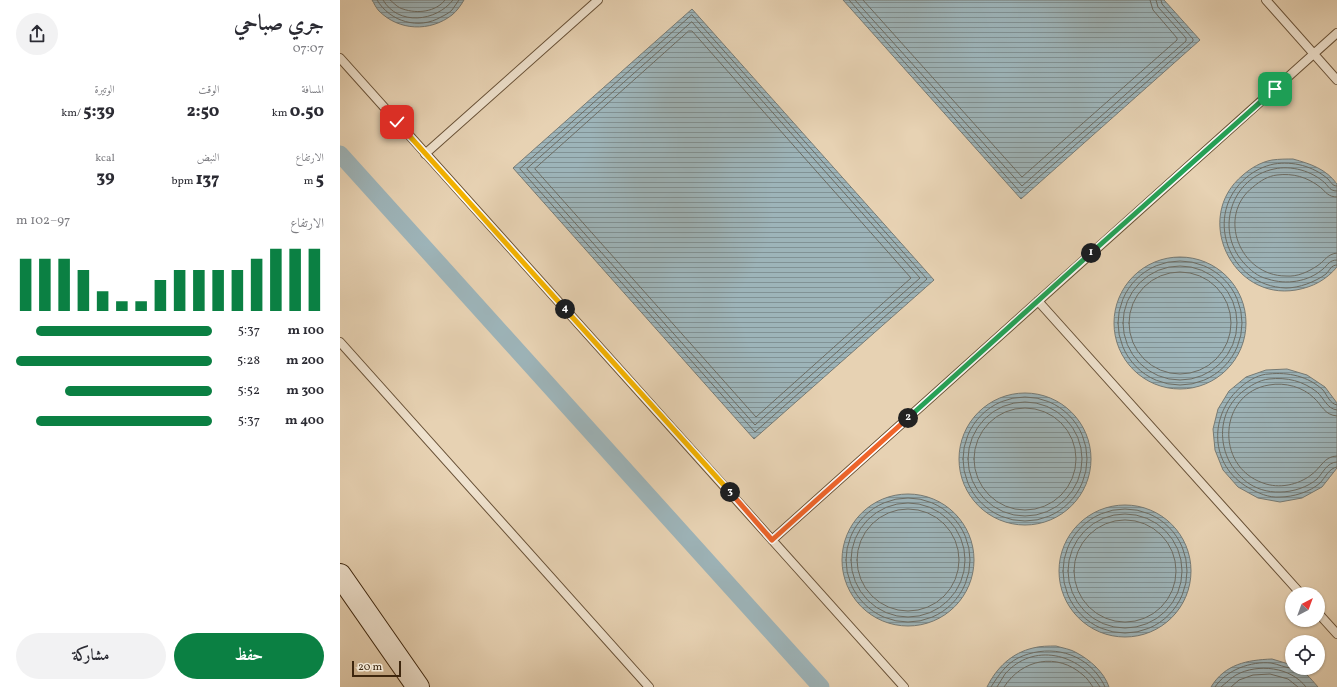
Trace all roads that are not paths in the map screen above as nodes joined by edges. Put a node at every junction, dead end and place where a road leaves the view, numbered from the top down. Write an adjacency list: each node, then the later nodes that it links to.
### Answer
1 (598, 0): 7 (lane)
2 (1266, 0): 4 (lane)
3 (1337, 33): 4 (lane)
4 (1314, 54): 6 (lane); 8 (lane)
5 (340, 58): 7 (lane)
6 (1337, 80)
7 (425, 154): 10 (lane)
8 (1038, 301): 10 (lane); 12 (lane)
9 (340, 342): 16 (lane)
10 (772, 540): 17 (lane)
11 (340, 575): 15 (street)
12 (1295, 587)
13 (1325, 621): 14 (lane)
14 (1337, 634)
15 (418, 687)
16 (649, 687)
17 (904, 687)

